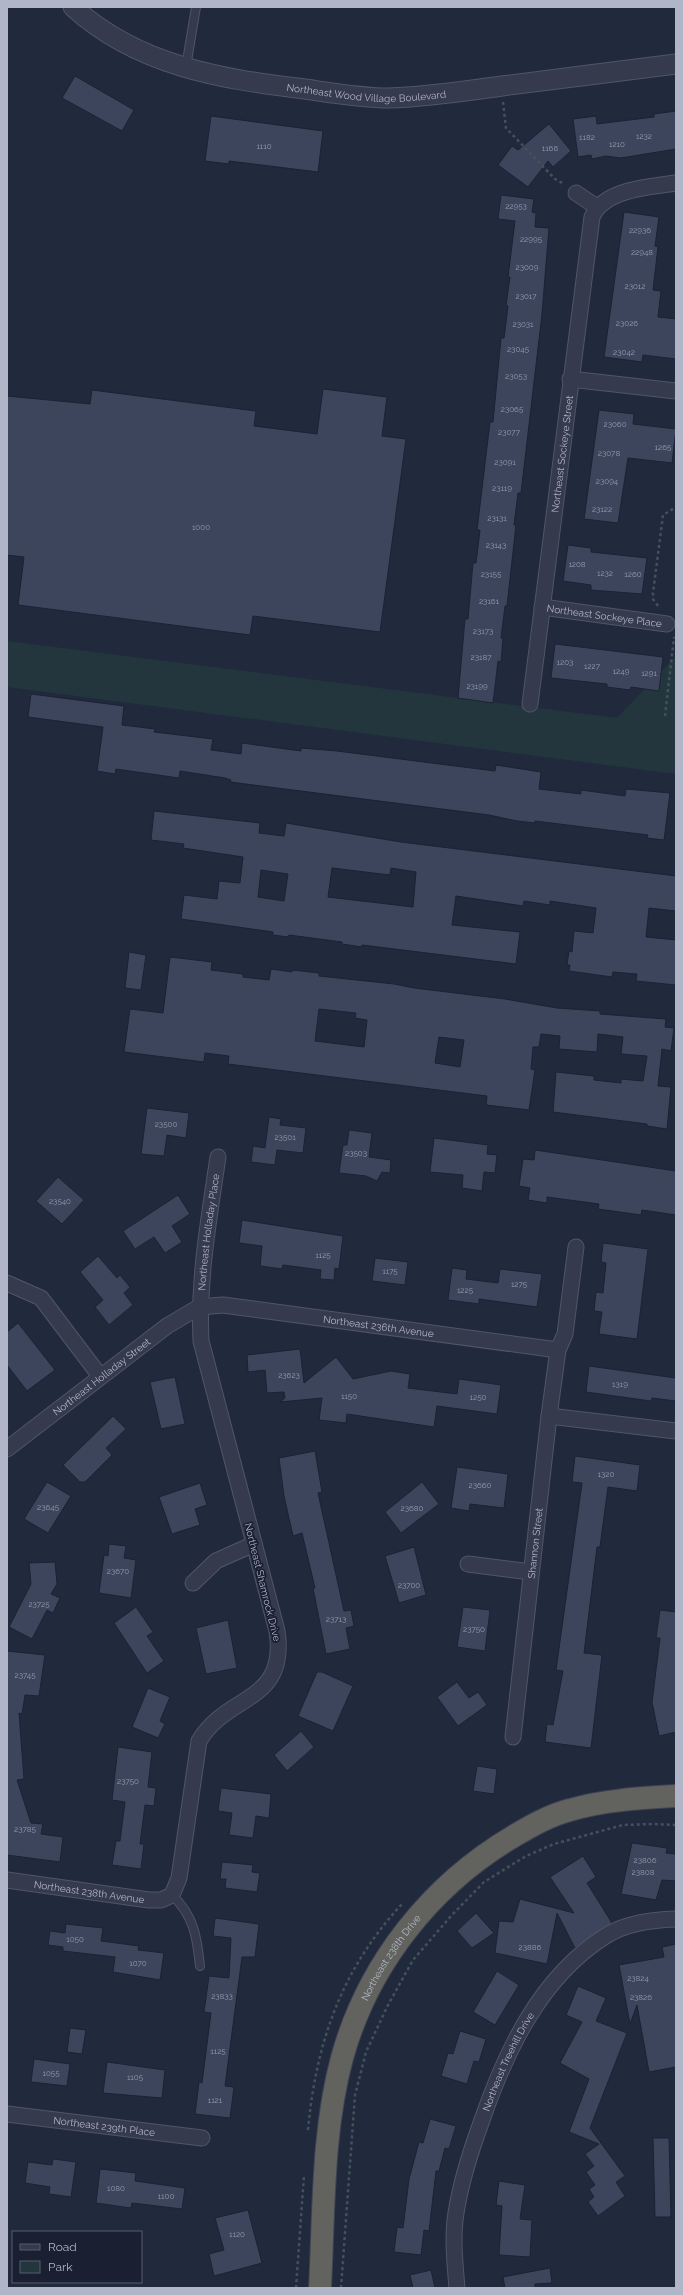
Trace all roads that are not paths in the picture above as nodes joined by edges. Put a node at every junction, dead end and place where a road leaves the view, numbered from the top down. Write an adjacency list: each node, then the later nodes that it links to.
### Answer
1 (73, 7): 4 (street, Northeast Wood Village Boulevard)
2 (196, 7): 4 (lane)
3 (676, 64): 4 (street, Northeast Wood Village Boulevard)
4 (186, 68)
5 (676, 183): 7 (street)
6 (576, 193): 7 (street)
7 (597, 207): 8 (street, Northeast Sockeye Street)
8 (570, 379): 9 (street); 10 (street, Northeast Sockeye Street)
9 (676, 391)
10 (542, 607): 11 (street, Northeast Sockeye Place); 12 (street, Northeast Sockeye Street)
11 (667, 624)
12 (530, 704)
13 (218, 1157): 16 (street, Northeast Holladay Place)
14 (576, 1247): 17 (street, Shannon Street)
15 (7, 1283): 18 (street)
16 (199, 1307): 17 (street, Northeast 236th Avenue); 18 (street, Northeast Holladay Street); 22 (street, Northeast Shamrock Drive)
17 (558, 1350): 19 (street, Shannon Street)
18 (100, 1376): 21 (street, Northeast Holladay Street)
19 (549, 1416): 20 (street); 24 (street, Shannon Street)
20 (676, 1431)
21 (7, 1449)
22 (254, 1544): 25 (street); 29 (street, Northeast Shamrock Drive)
23 (468, 1564): 24 (street)
24 (530, 1572): 26 (street, Shannon Street)
25 (193, 1583)
26 (513, 1737)
27 (676, 1796): 34 (highway, Northeast 238th Drive)
28 (7, 1880): 29 (street, Northeast 238th Avenue)
29 (172, 1895): 31 (lane)
30 (676, 1919): 35 (street, Northeast Treehill Drive)
31 (200, 1966)
32 (7, 2114): 33 (street, Northeast 239th Place)
33 (202, 2138)
34 (320, 2288)
35 (458, 2288)

